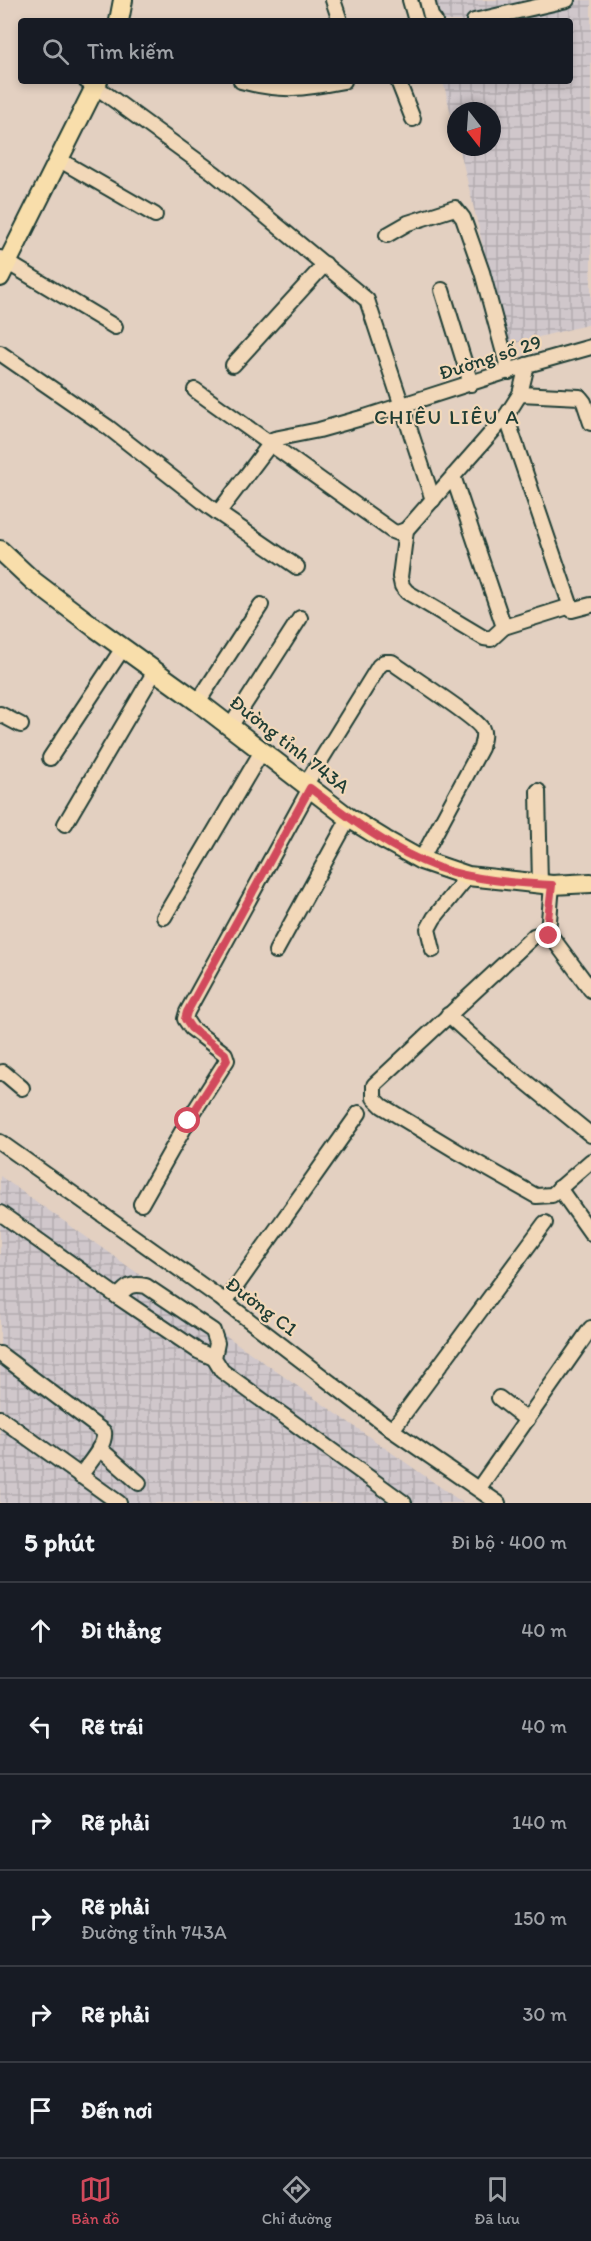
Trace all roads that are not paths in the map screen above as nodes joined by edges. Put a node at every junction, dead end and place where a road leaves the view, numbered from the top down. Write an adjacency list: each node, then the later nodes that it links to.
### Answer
1 (123, 0): 6 (main road)
2 (333, 0): 7 (street)
3 (410, 0): 8 (street)
4 (427, 0): 9 (street)
5 (567, 0): 10 (street)
6 (120, 18)
7 (339, 18)
8 (415, 18)
9 (433, 18)
10 (487, 18)
11 (93, 84): 17 (main road)
12 (94, 84): 20 (street)
13 (252, 84): 14 (street)
14 (330, 84)
15 (399, 84): 16 (street)
16 (413, 119)
17 (58, 159): 18 (street); 21 (main road)
18 (155, 215)
19 (387, 235): 28 (street)
20 (325, 264): 26 (street); 32 (street)
21 (2, 265): 23 (street)
22 (442, 290): 29 (street)
23 (115, 327)
24 (591, 347): 27 (street, Đường số 29)
25 (0, 353): 38 (street)
26 (232, 364)
27 (527, 365): 28 (street, Đường số 29); 31 (street)
28 (509, 372): 29 (street, Đường số 29)
29 (471, 384): 32 (street, Đường số 29)
30 (195, 390): 35 (street)
31 (520, 394): 33 (street); 34 (street)
32 (402, 406): 35 (street); 37 (street)
33 (506, 416): 36 (street); 44 (street)
34 (591, 423)
35 (269, 445): 38 (street); 39 (street)
36 (453, 476): 37 (street); 46 (street)
37 (433, 500): 39 (street)
38 (218, 513): 41 (street)
39 (406, 530): 46 (street)
40 (0, 550): 47 (main road, Đường tỉnh 743A)
41 (297, 567)
42 (261, 605): 49 (street)
43 (591, 605): 44 (street)
44 (571, 606): 46 (street)
45 (300, 618): 52 (street)
46 (504, 627)
47 (123, 648): 48 (main road, Đường tỉnh 743A); 54 (street)
48 (155, 671): 49 (main road, Đường tỉnh 743A); 58 (street)
49 (198, 702): 52 (main road, Đường tỉnh 743A)
50 (0, 714): 51 (street)
51 (21, 725)
52 (230, 727): 53 (main road, Đường tỉnh 743A)
53 (262, 751): 55 (main road, Đường tỉnh 743A); 63 (street)
54 (50, 758)
55 (308, 786): 57 (main road, Đường tỉnh 743A); 59 (street); 76 (street)
56 (538, 791): 62 (street)
57 (349, 818): 59 (main road, Đường tỉnh 743A); 66 (street)
58 (64, 824)
59 (422, 860): 60 (main road, Đường tỉnh 743A)
60 (468, 876): 62 (main road, Đường tỉnh 743A); 65 (street)
61 (591, 883): 62 (main road, Đường tỉnh 743A)
62 (546, 885): 64 (street)
63 (165, 917)
64 (548, 932): 67 (street); 68 (street)
65 (433, 950)
66 (276, 951)
67 (591, 990)
68 (448, 1015): 72 (street); 75 (street)
69 (0, 1073): 70 (street)
70 (22, 1088)
71 (359, 1113): 81 (street)
72 (591, 1135)
73 (0, 1142): 81 (street, Đường C1)
74 (591, 1161): 75 (street)
75 (555, 1191): 79 (street)
76 (141, 1204)
77 (0, 1214): 80 (street)
78 (545, 1223): 88 (street)
79 (591, 1233)
80 (118, 1297): 84 (street); 84 (street)
81 (225, 1302): 88 (street, Đường C1)
82 (591, 1328): 87 (street)
83 (0, 1354): 89 (street)
84 (214, 1358): 94 (street)
85 (499, 1398): 87 (street)
86 (0, 1418): 90 (street)
87 (527, 1420): 92 (street)
88 (392, 1430): 92 (street, Đường C1)
89 (99, 1448): 90 (street); 91 (street)
90 (80, 1476): 93 (street)
91 (139, 1483)
92 (479, 1488): 95 (street, Đường C1)
93 (119, 1503)
94 (404, 1503)
95 (498, 1503)

